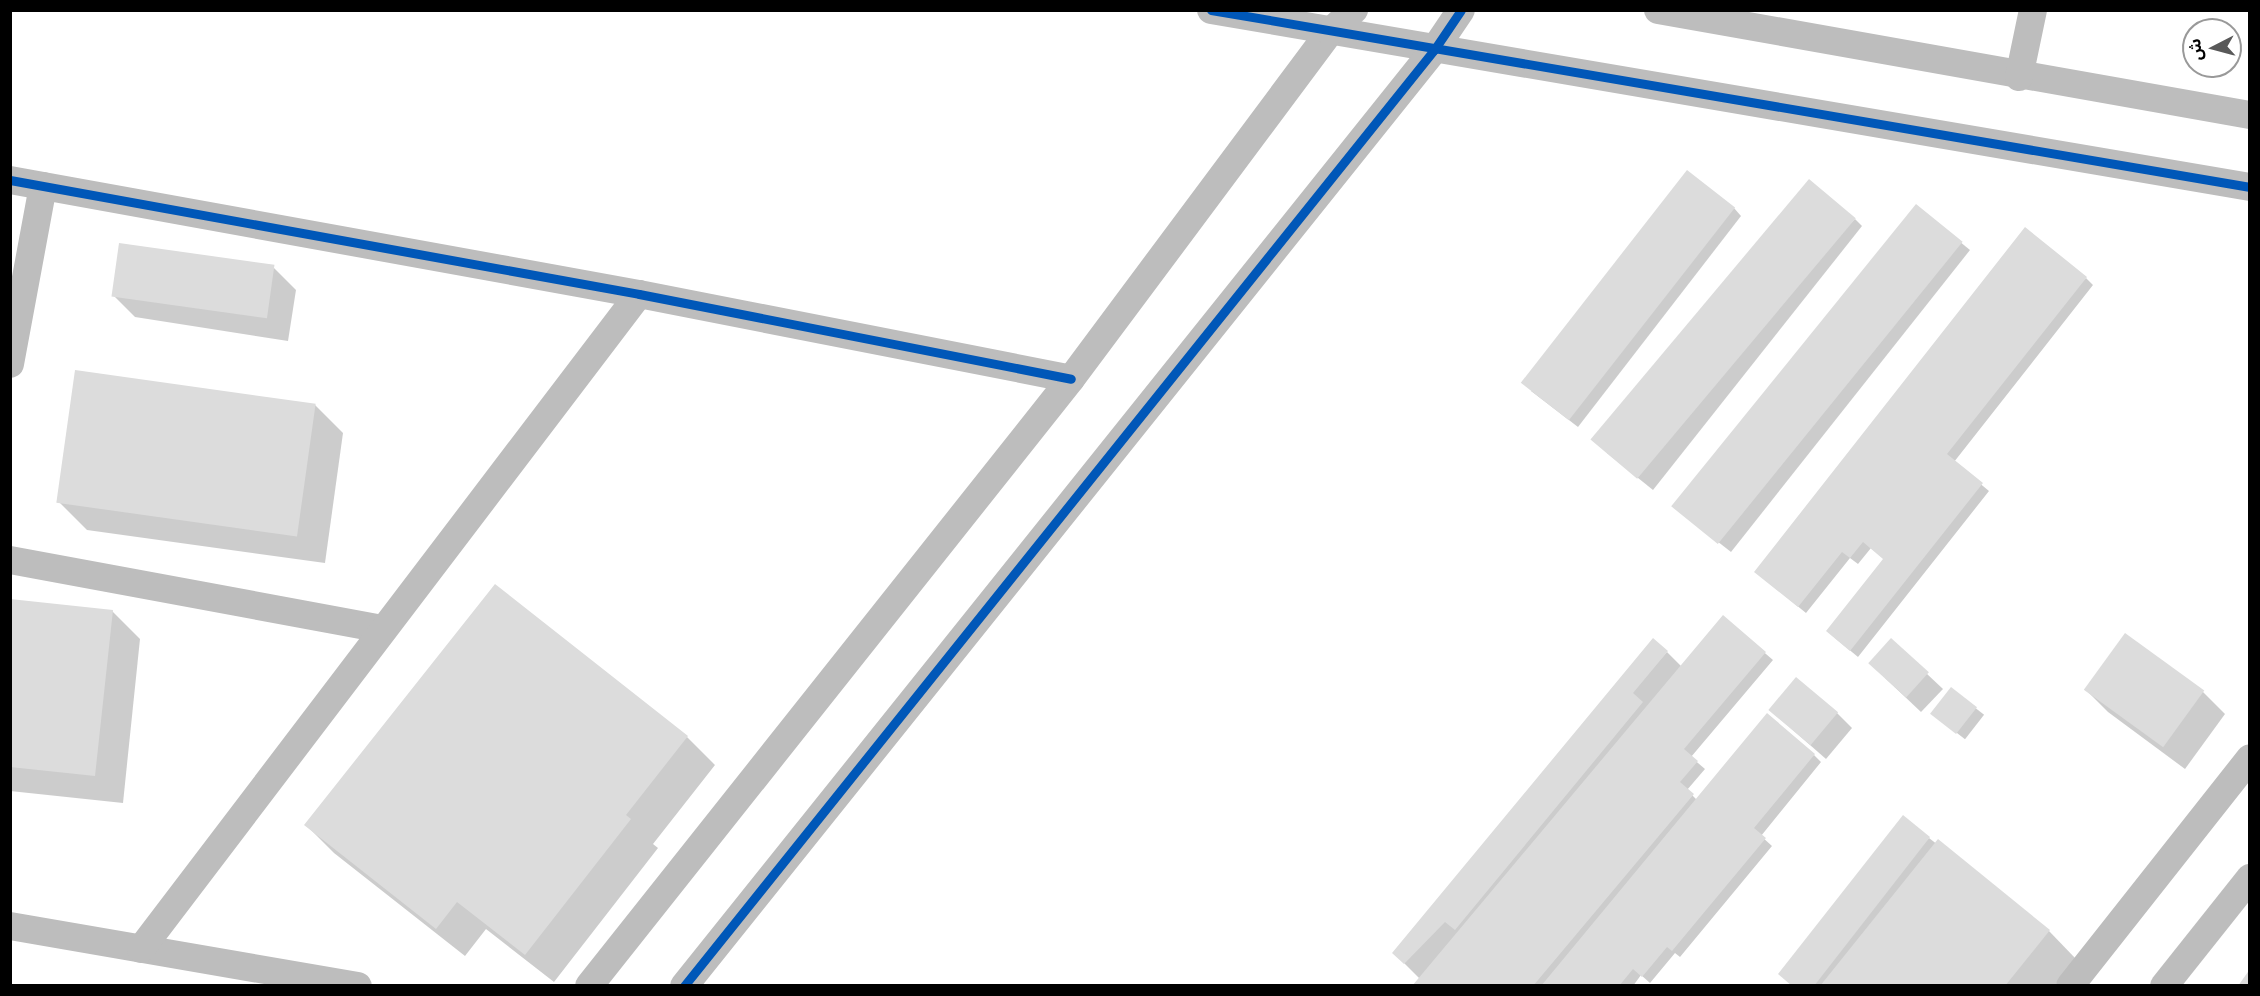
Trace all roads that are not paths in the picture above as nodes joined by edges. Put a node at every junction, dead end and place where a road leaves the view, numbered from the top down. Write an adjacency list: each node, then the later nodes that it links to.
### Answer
1 (1211, 10): 6 (street)
2 (1354, 10): 6 (street)
3 (1461, 10): 7 (street)
4 (1658, 10): 8 (street)
5 (2033, 10): 8 (street)
6 (1330, 32): 7 (street); 15 (street)
7 (1434, 50): 12 (street); 24 (street)
8 (2019, 77): 9 (street)
9 (2250, 116)
10 (10, 180): 11 (street)
11 (43, 186): 13 (street); 14 (street)
12 (2250, 188)
13 (639, 294): 15 (street); 17 (street)
14 (10, 364)
15 (1071, 379): 23 (street)
16 (10, 560): 17 (street)
17 (384, 629): 21 (street)
18 (2250, 758): 25 (street)
19 (2250, 878): 26 (street)
20 (10, 927): 21 (street)
21 (141, 949): 22 (street)
22 (358, 986)
23 (588, 986)
24 (684, 986)
25 (2070, 986)
26 (2164, 986)

